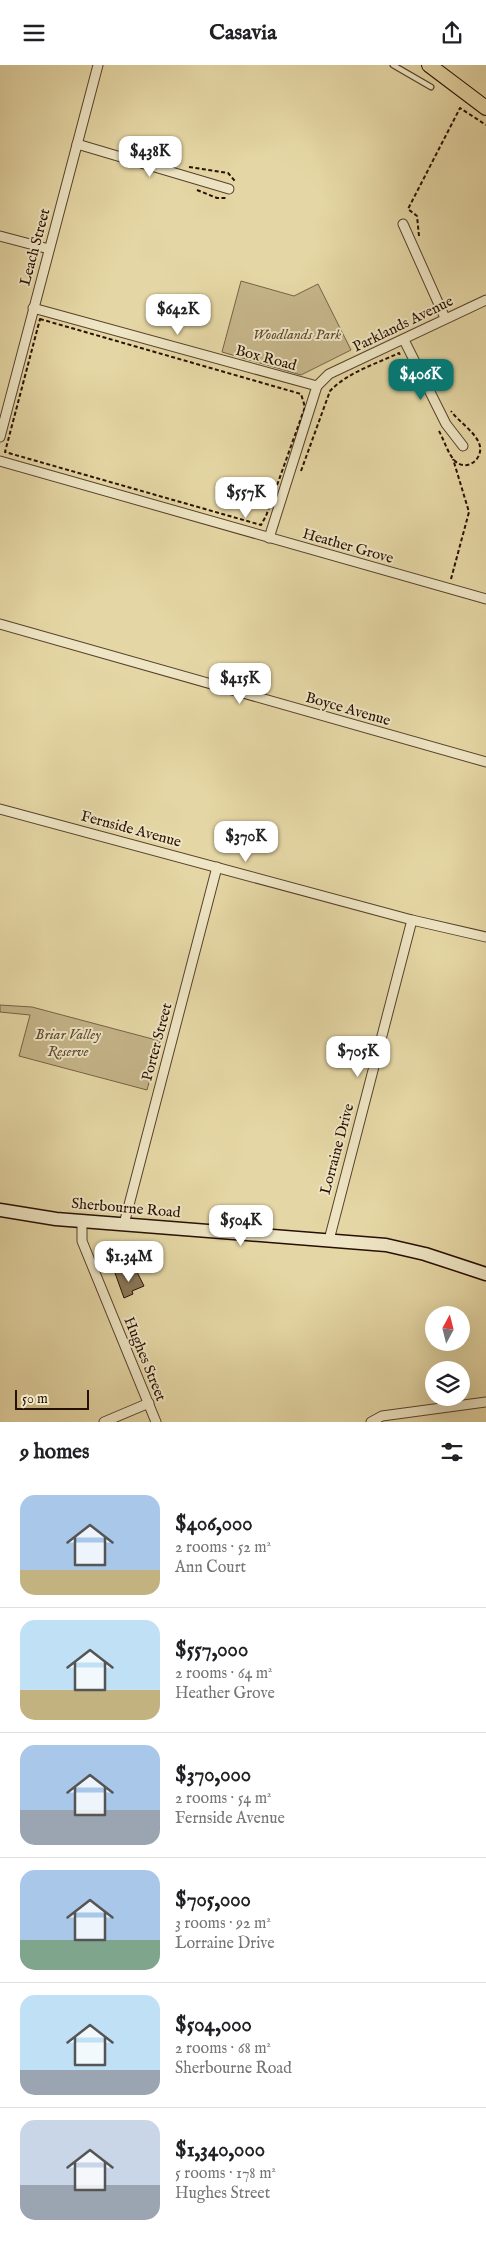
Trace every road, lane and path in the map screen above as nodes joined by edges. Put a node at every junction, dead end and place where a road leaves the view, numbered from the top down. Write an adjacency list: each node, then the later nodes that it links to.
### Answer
1 (98, 65): 7 (street, Leach Street)
2 (393, 65): 4 (lane)
3 (430, 65): 5 (main road)
4 (431, 87)
5 (486, 108)
6 (486, 125): 11 (path)
7 (77, 144): 8 (street); 12 (street, Leach Street)
8 (229, 189)
9 (403, 224): 15 (street)
10 (0, 236): 12 (street)
11 (419, 237)
12 (48, 249): 14 (street, Leach Street)
13 (486, 301): 15 (street, Parklands Avenue)
14 (33, 308): 19 (street, Box Road); 22 (street, Leach Street)
15 (445, 318): 17 (street, Parklands Avenue)
16 (40, 319): 24 (path)
17 (404, 339): 19 (street, Parklands Avenue); 23 (street)
18 (404, 360): 27 (path)
19 (317, 386): 28 (street)
20 (447, 406): 25 (path)
21 (438, 429): 25 (path)
22 (0, 437)
23 (463, 446)
24 (5, 452)
25 (452, 457): 29 (path)
26 (0, 461): 28 (street, Heather Grove)
27 (299, 477)
28 (270, 538): 29 (street, Heather Grove)
29 (448, 588): 30 (street, Heather Grove)
30 (486, 599)
31 (0, 624): 32 (street, Boyce Avenue)
32 (486, 762)
33 (0, 809): 34 (street, Fernside Avenue)
34 (217, 867): 35 (street, Fernside Avenue); 39 (street, Porter Street)
35 (412, 919): 36 (street, Fernside Avenue); 40 (street, Lorraine Drive)
36 (486, 937)
37 (0, 1210): 38 (main road, Sherbourne Road)
38 (82, 1221): 39 (main road, Sherbourne Road); 43 (street, Hughes Street)
39 (124, 1224): 40 (main road, Sherbourne Road)
40 (329, 1241): 41 (main road, Sherbourne Road)
41 (486, 1274)
42 (486, 1402): 46 (street)
43 (149, 1403): 44 (street); 45 (street, Hughes Street)
44 (104, 1422)
45 (156, 1422)
46 (371, 1422)

